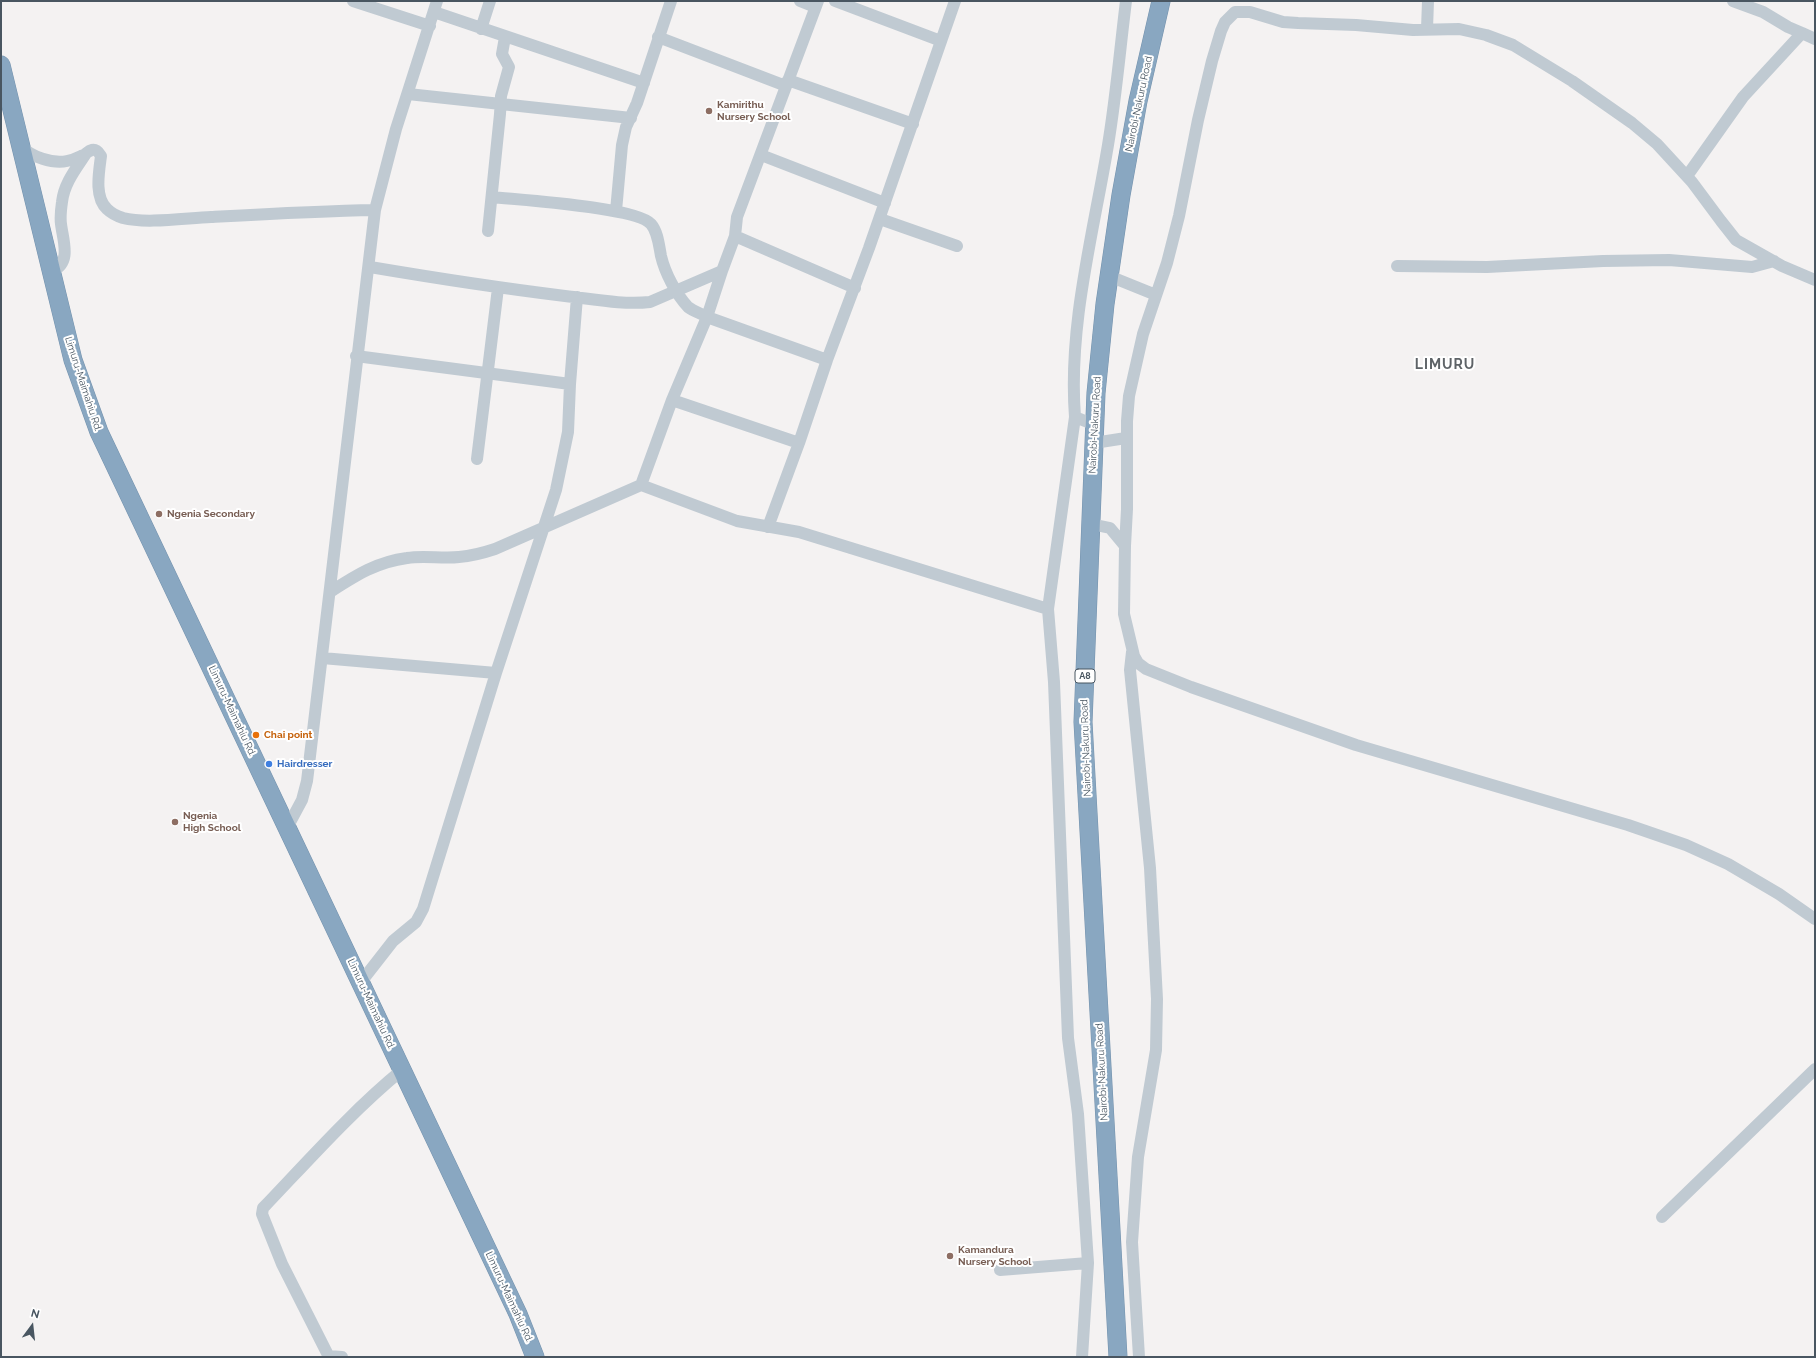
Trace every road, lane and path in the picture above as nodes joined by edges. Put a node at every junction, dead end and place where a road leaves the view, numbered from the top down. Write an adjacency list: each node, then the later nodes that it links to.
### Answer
1 (353, 1): 13 (street)
2 (490, 1): 14 (street)
3 (671, 1): 18 (street)
4 (800, 1): 11 (street)
5 (835, 1): 20 (street)
6 (955, 1): 20 (street)
7 (1126, 1): 58 (street)
8 (1161, 1): 45 (highway, Nairobi-Nakuru Road / A8)
9 (1428, 1): 15 (street)
10 (1733, 1): 16 (street)
11 (817, 4): 23 (street)
12 (436, 7): 13 (street); 14 (street)
13 (430, 26): 24 (street)
14 (481, 29): 17 (street)
15 (1427, 29): 31 (street); 50 (street)
16 (1802, 33): 19 (street); 31 (street)
17 (505, 37): 22 (street); 25 (street)
18 (658, 37): 22 (street); 23 (street)
19 (1815, 39)
20 (941, 41): 27 (street)
21 (1, 65): 28 (highway, Limuru-Maimahiu Rd.)
22 (644, 83): 26 (street)
23 (787, 83): 27 (street); 30 (street)
24 (408, 94): 25 (street); 34 (street)
25 (499, 102): 26 (street); 32 (street)
26 (631, 118): 35 (street)
27 (913, 124): 33 (street)
28 (21, 146): 29 (street); 43 (highway, Limuru-Maimahiu Rd.)
29 (85, 155): 34 (street); 43 (street)
30 (761, 155): 33 (street); 38 (street)
31 (1687, 176): 40 (street)
32 (492, 197): 35 (street); 37 (street)
33 (885, 203): 36 (street)
34 (375, 210): 42 (street)
35 (616, 211): 49 (street)
36 (880, 219): 39 (street); 48 (street)
37 (488, 231)
38 (735, 236): 44 (street); 48 (street)
39 (957, 246)
40 (1774, 262): 41 (street); 46 (street)
41 (1397, 266)
42 (370, 268): 47 (street); 53 (street)
43 (52, 271): 74 (highway, Limuru-Maimahiu Rd.)
44 (722, 271): 49 (street); 52 (street)
45 (1109, 276): 50 (street); 59 (highway, Nairobi-Nakuru Road / A8)
46 (1815, 280)
47 (498, 288): 51 (street); 55 (street)
48 (855, 288): 54 (street)
49 (677, 291): 51 (street); 52 (street)
50 (1156, 294): 60 (street)
51 (577, 297): 56 (street)
52 (707, 317): 54 (street); 57 (street)
53 (356, 356): 55 (street); 69 (street)
54 (827, 360): 61 (street)
55 (488, 374): 56 (street); 63 (street)
56 (570, 384): 67 (street)
57 (672, 400): 61 (street); 64 (street)
58 (1075, 418): 59 (street); 70 (street)
59 (1095, 425): 62 (highway, Nairobi-Nakuru Road / A8)
60 (1126, 438): 62 (street); 68 (street)
61 (799, 443): 66 (street)
62 (1094, 443): 65 (highway, Nairobi-Nakuru Road / A8)
63 (477, 459)
64 (641, 485): 66 (street); 67 (street)
65 (1091, 524): 68 (street); 81 (highway, Nairobi-Nakuru Road / A8)
66 (768, 526): 70 (street)
67 (545, 527): 69 (street); 73 (street)
68 (1125, 546): 71 (street)
69 (330, 592): 72 (street)
70 (1048, 609): 82 (street)
71 (1132, 649): 75 (street); 80 (street)
72 (322, 658): 73 (street); 74 (street)
73 (496, 673): 76 (street)
74 (287, 828): 76 (highway, Limuru-Maimahiu Rd.)
75 (1815, 919)
76 (361, 982): 78 (highway, Limuru-Maimahiu Rd.)
77 (1815, 1069): 79 (street)
78 (402, 1070): 84 (street); 86 (highway, Limuru-Maimahiu Rd.)
79 (1662, 1217)
80 (1132, 1242): 81 (street); 89 (street)
81 (1112, 1243): 88 (highway, Nairobi-Nakuru Road / A8)
82 (1088, 1263): 83 (street); 87 (street)
83 (1000, 1270)
84 (328, 1356): 85 (street)
85 (342, 1357)
86 (535, 1357)
87 (1082, 1357)
88 (1118, 1357)
89 (1139, 1357)

